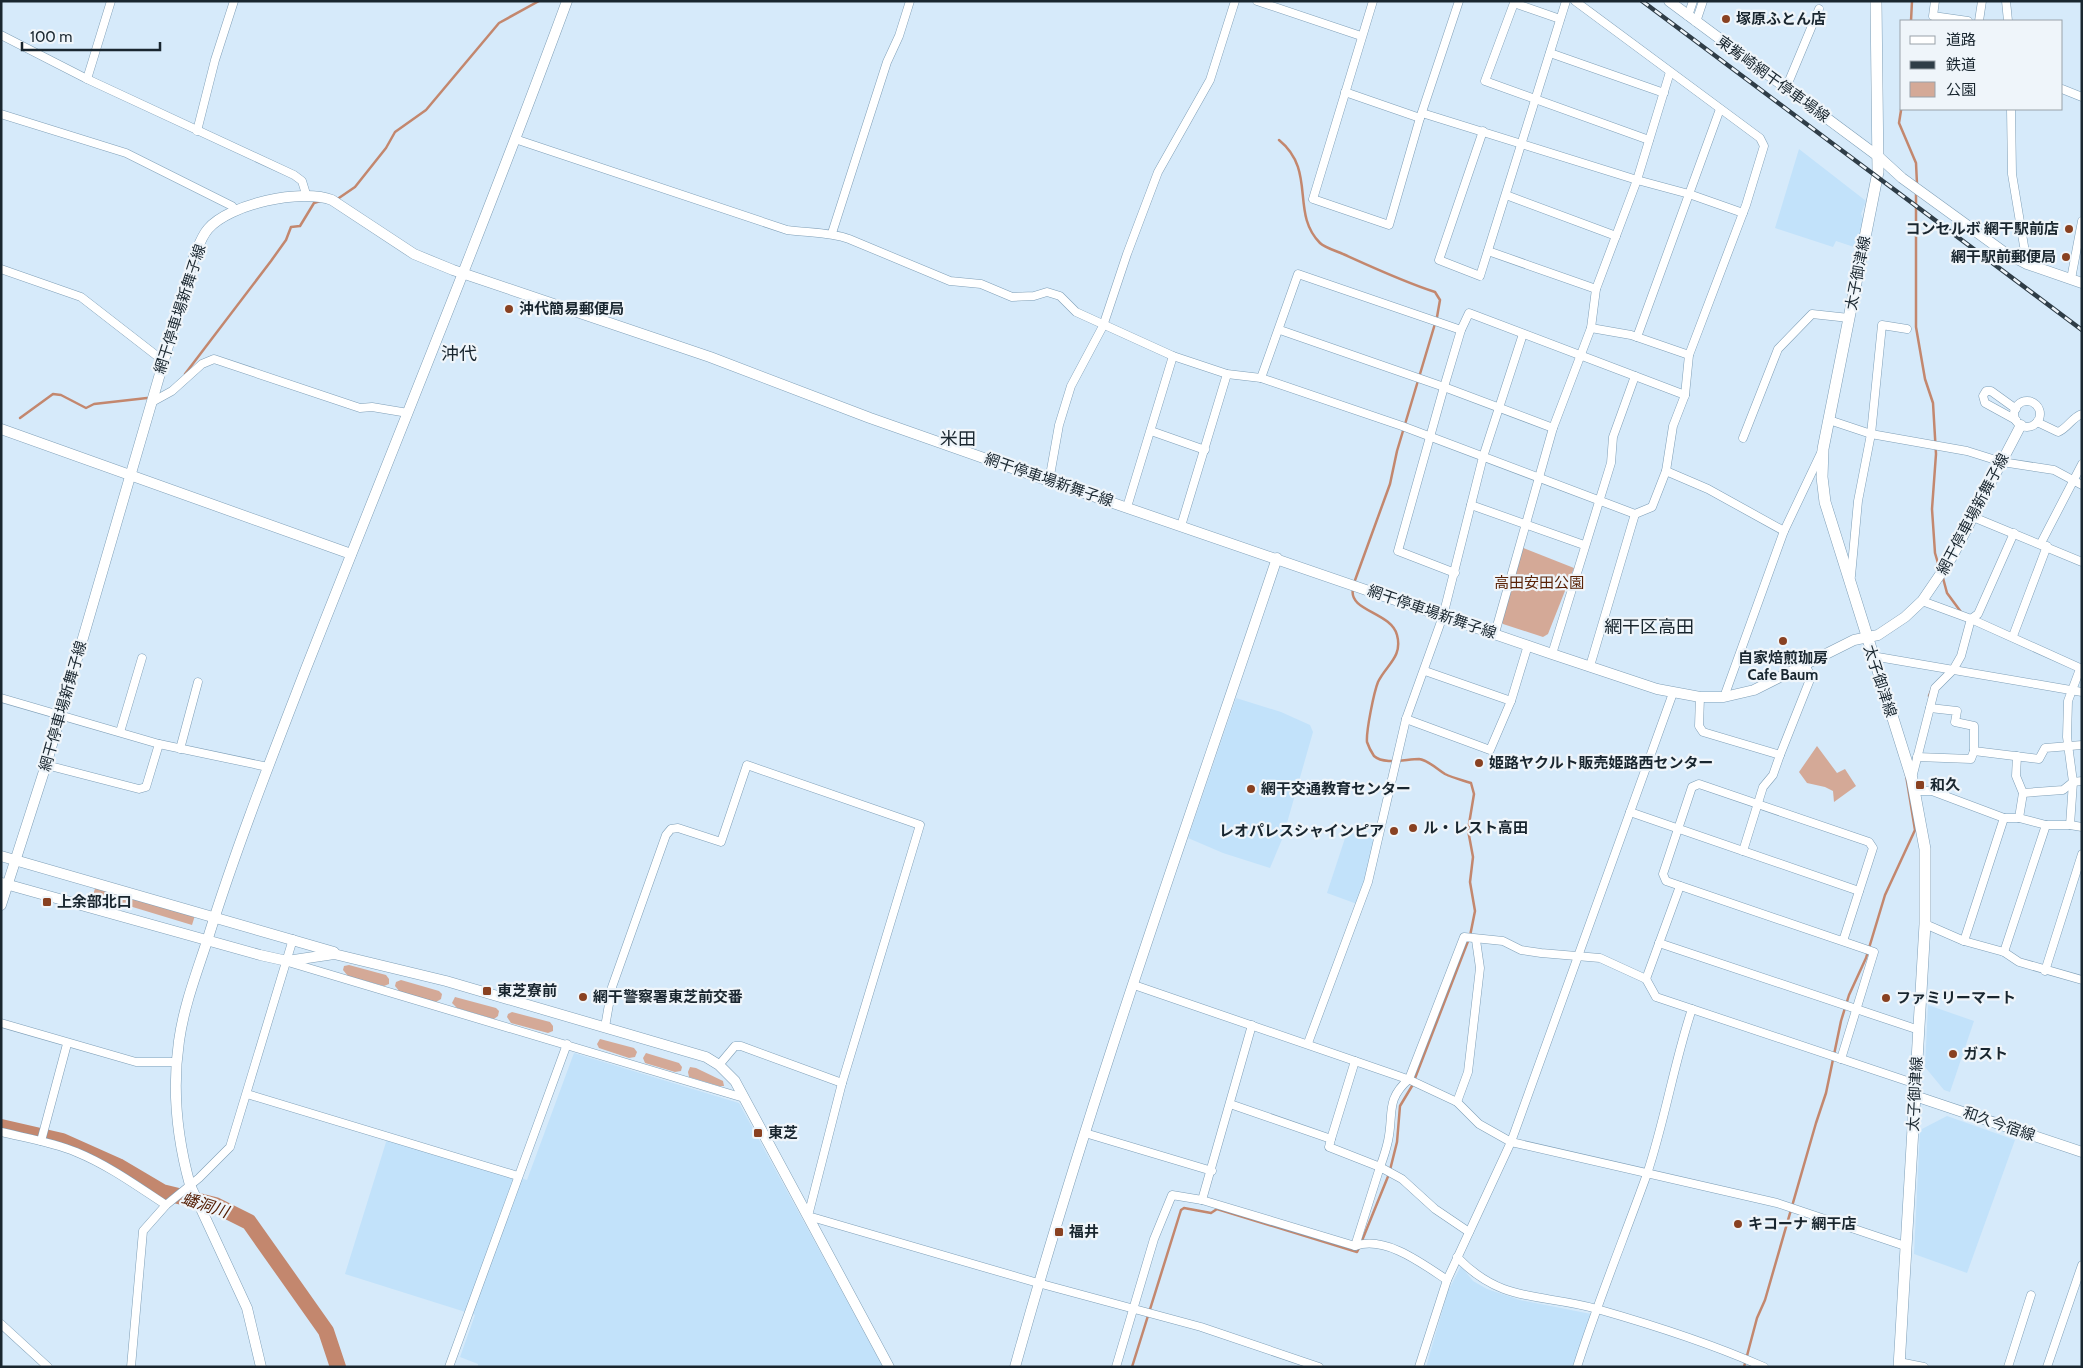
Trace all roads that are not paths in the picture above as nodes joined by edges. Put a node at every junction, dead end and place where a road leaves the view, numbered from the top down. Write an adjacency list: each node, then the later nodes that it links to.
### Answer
1 (110, 1): 28 (street)
2 (234, 1): 39 (street)
3 (567, 1): 41 (street)
4 (910, 1): 52 (street)
5 (1235, 1): 62 (street)
6 (1257, 1): 25 (street)
7 (1373, 1): 25 (street)
8 (1459, 1): 38 (street)
9 (1566, 1): 19 (street)
10 (1575, 1): 27 (street)
11 (1669, 1): 20 (street, 東觜崎網干停車場線)
12 (1693, 1): 20 (street)
13 (1703, 1): 20 (street)
14 (1876, 1): 44 (main road, 太子御津線)
15 (1935, 1): 21 (street)
16 (1982, 1): 22 (street)
17 (2006, 1): 23 (street)
18 (1819, 9): 29 (street)
19 (1560, 19): 26 (street); 34 (street)
20 (1692, 19): 29 (street, 東觜崎網干停車場線)
21 (1961, 20)
22 (1979, 20)
23 (2008, 20)
24 (1, 35): 28 (street)
25 (1361, 36): 31 (street)
26 (1550, 53): 32 (street); 34 (street)
27 (1670, 72): 32 (street); 35 (street)
28 (87, 79): 39 (street)
29 (1786, 88): 44 (street, 東觜崎網干停車場線)
30 (2063, 89): 33 (street)
31 (1345, 92): 38 (street); 38 (street)
32 (1664, 92): 42 (street)
33 (2082, 97)
34 (1536, 100): 42 (street); 43 (street)
35 (1720, 109): 47 (street); 50 (street)
36 (2011, 110): 55 (street)
37 (1, 114): 49 (street)
38 (1421, 115): 40 (street)
39 (197, 131): 46 (street)
40 (1483, 131): 43 (street); 54 (street)
41 (515, 138): 52 (street); 57 (street)
42 (1649, 140): 45 (street)
43 (1523, 144): 45 (street); 48 (street)
44 (1878, 157): 55 (street, 東觜崎網干停車場線); 61 (main road, 太子御津線)
45 (1637, 180): 47 (street); 53 (street)
46 (306, 194): 49 (street, 網干停車場新舞子線); 57 (street, 網干停車場新舞子線)
47 (1689, 194): 50 (street); 68 (street)
48 (1506, 195): 53 (street); 54 (street)
49 (236, 211): 72 (street, 網干停車場新舞子線)
50 (1743, 213): 70 (street)
51 (2082, 221): 58 (street)
52 (832, 233): 62 (street)
53 (1616, 236): 60 (street)
54 (1488, 251): 60 (street)
55 (2027, 264): 58 (street, 東觜崎網干停車場線)
56 (1, 269): 72 (street)
57 (462, 273): 81 (street); 101 (street, 網干停車場新舞子線)
58 (2072, 279): 59 (street, 東觜崎網干停車場線)
59 (2082, 283)
60 (1596, 289): 63 (street)
61 (1849, 318): 83 (main road, 太子御津線); 91 (street)
62 (1103, 326): 71 (street); 101 (street)
63 (1591, 328): 68 (street); 69 (street)
64 (1908, 329): 89 (street)
65 (1280, 330): 66 (street); 75 (street); 76 (street)
66 (1461, 330): 67 (street); 76 (street)
67 (1523, 334): 69 (street); 79 (street)
68 (1637, 337): 70 (street)
69 (1579, 355): 74 (street); 86 (street)
70 (1689, 355): 77 (street)
71 (1173, 356): 73 (street); 88 (street)
72 (164, 358): 78 (street, 網干停車場新舞子線)
73 (1227, 374): 75 (street); 93 (street)
74 (1635, 376): 77 (street); 103 (street)
75 (1261, 378): 90 (street)
76 (1444, 387): 79 (street); 90 (street)
77 (1685, 394): 97 (street)
78 (152, 402): 81 (street); 98 (street, 網干停車場新舞子線)
79 (1499, 409): 86 (street); 94 (street)
80 (2016, 409): 84 (street); 85 (street); 85 (street)
81 (408, 413): 114 (street)
82 (2082, 414): 84 (street)
83 (1829, 420): 89 (street); 92 (main road, 太子御津線)
84 (2037, 422): 85 (street)
85 (2018, 423): 95 (street, 網干停車場新舞子線)
86 (1554, 428): 99 (street)
87 (1, 429): 98 (street)
88 (1151, 431): 93 (street); 105 (street)
89 (1872, 434): 95 (street); 118 (street)
90 (1432, 436): 94 (street); 117 (street)
91 (1743, 438)
92 (1823, 449): 110 (street); 118 (main road, 太子御津線)
93 (1204, 450): 109 (street)
94 (1483, 457): 99 (street); 104 (street)
95 (2002, 462): 100 (street); 107 (street, 網干停車場新舞子線)
96 (2082, 464): 100 (street)
97 (1666, 471): 106 (street); 110 (street)
98 (131, 477): 114 (street); 143 (street, 網干停車場新舞子線)
99 (1539, 477): 103 (street); 108 (street)
100 (2073, 479): 102 (street); 112 (street)
101 (1049, 481): 105 (street, 網干停車場新舞子線)
102 (2082, 485)
103 (1598, 498): 106 (street); 113 (street)
104 (1471, 505): 108 (street); 117 (street)
105 (1127, 507): 109 (street, 網干停車場新舞子線)
106 (1635, 514): 130 (street)
107 (1973, 517): 111 (street); 119 (street, 網干停車場新舞子線)
108 (1525, 524): 113 (street); 122 (street)
109 (1181, 526): 115 (street, 網干停車場新舞子線)
110 (1784, 531): 139 (street)
111 (2014, 532): 112 (street); 121 (street)
112 (2044, 544): 116 (street); 123 (street)
113 (1584, 545): 126 (street)
114 (351, 554): 155 (street)
115 (1277, 558): 120 (street, 網干停車場新舞子線); 192 (street)
116 (2082, 562)
117 (1455, 573): 120 (street)
118 (1850, 586): 124 (main road, 太子御津線)
119 (1922, 601): 121 (street); 124 (street, 網干停車場新舞子線)
120 (1443, 616): 122 (street, 網干停車場新舞子線); 133 (street)
121 (1969, 618): 123 (street); 132 (street)
122 (1495, 633): 125 (street, 網干停車場新舞子線)
123 (2013, 636): 131 (street)
124 (1866, 638): 127 (main road, 太子御津線); 129 (street, 網干停車場新舞子線)
125 (1528, 645): 126 (street, 網干停車場新舞子線); 141 (street)
126 (1552, 654): 130 (street, 網干停車場新舞子線)
127 (1872, 656): 132 (street); 156 (main road, 太子御津線)
128 (142, 658): 145 (street)
129 (1804, 664): 139 (street, 網干停車場新舞子線); 151 (street)
130 (1590, 666): 137 (street, 網干停車場新舞子線)
131 (2081, 669): 135 (street)
132 (1953, 670): 135 (street); 142 (street)
133 (1425, 671): 141 (street); 144 (street)
134 (198, 682): 149 (street)
135 (2072, 690): 136 (street); 148 (street)
136 (2082, 692)
137 (1673, 693): 138 (street, 網干停車場新舞子線); 162 (street)
138 (1700, 697): 139 (street, 網干停車場新舞子線); 151 (street)
139 (1724, 697)
140 (1, 698): 143 (street)
141 (1511, 701): 144 (street)
142 (1930, 708): 150 (street); 153 (street)
143 (61, 715): 145 (street); 154 (street, 網干停車場新舞子線)
144 (1406, 719): 199 (street)
145 (120, 732): 146 (street)
146 (159, 744): 149 (street); 154 (street)
147 (2082, 745): 148 (street)
148 (2069, 746): 152 (street); 158 (street)
149 (180, 749): 155 (street)
150 (1974, 751): 152 (street); 153 (street)
151 (1780, 755): 161 (street)
152 (2017, 756): 160 (street)
153 (1917, 757): 156 (street)
154 (46, 765): 172 (street, 網干停車場新舞子線)
155 (268, 767): 177 (street)
156 (1912, 779): 159 (main road, 太子御津線)
157 (2082, 781): 158 (street)
158 (2073, 782): 160 (street); 166 (street)
159 (1915, 791): 163 (street); 178 (main road, 太子御津線)
160 (2023, 793): 164 (street)
161 (1759, 805): 168 (street); 169 (street); 175 (street)
162 (1630, 812): 168 (street); 186 (street)
163 (2004, 818): 164 (street); 183 (street)
164 (2019, 818): 165 (street)
165 (2046, 824): 166 (street); 185 (street)
166 (2070, 825): 167 (street)
167 (2082, 827)
168 (1679, 829): 169 (street); 174 (street)
169 (1743, 851): 175 (street)
170 (2082, 854): 189 (street)
171 (1, 856): 172 (street)
172 (14, 860): 173 (street, 網干停車場新舞子線); 177 (street)
173 (4, 884): 176 (street, 網干停車場新舞子線); 181 (street)
174 (1680, 886): 182 (street); 184 (street)
175 (1859, 890): 182 (street)
176 (1, 905)
177 (214, 918): 179 (street); 181 (street)
178 (1925, 924): 183 (street); 198 (main road, 太子御津線)
179 (293, 939): 187 (street); 188 (street)
180 (1476, 940): 186 (street); 206 (street); 212 (street)
181 (207, 941): 188 (street); 204 (street)
182 (1843, 941): 194 (street)
183 (1964, 941): 185 (street)
184 (1659, 943): 190 (street); 194 (street)
185 (2004, 952): 189 (street)
186 (1577, 958): 190 (street); 218 (street)
187 (359, 960): 188 (street); 197 (street)
188 (287, 961): 201 (street); 209 (street)
189 (2045, 971): 191 (street)
190 (1646, 979): 193 (street)
191 (2082, 980)
192 (1134, 985): 196 (street); 215 (street)
193 (1692, 1009): 202 (street); 222 (street)
194 (1855, 1010): 198 (street); 202 (street)
195 (1, 1023): 200 (street)
196 (1252, 1025): 199 (street); 213 (street)
197 (605, 1027): 205 (street); 207 (street)
198 (1919, 1030): 208 (main road, 太子御津線)
199 (1308, 1043): 203 (street)
200 (67, 1044): 204 (street); 217 (street)
201 (567, 1044): 211 (street); 223 (street)
202 (1841, 1059): 208 (street)
203 (1355, 1061): 206 (street); 216 (street)
204 (176, 1062): 224 (street)
205 (719, 1065): 207 (street); 211 (street)
206 (1409, 1079): 212 (street); 220 (street)
207 (842, 1083): 227 (street)
208 (1916, 1084): 210 (main road, 太子御津線)
209 (247, 1094): 223 (street); 224 (street)
210 (1916, 1096): 219 (street, 和久今宿線); 230 (main road, 太子御津線)
211 (744, 1098): 227 (street)
212 (1457, 1102): 218 (street)
213 (1230, 1104): 216 (street); 221 (street)
214 (1, 1132): 217 (street)
215 (1085, 1133): 221 (street); 234 (street)
216 (1330, 1139): 220 (street)
217 (41, 1141): 226 (street)
218 (1511, 1142): 222 (street); 228 (street)
219 (2082, 1152)
220 (1382, 1168): 228 (street); 229 (street)
221 (1212, 1171): 225 (street)
222 (1647, 1172): 230 (street); 237 (street)
223 (518, 1176): 243 (street)
224 (190, 1185): 226 (street); 242 (street)
225 (1202, 1200): 229 (street); 236 (street)
226 (166, 1205): 241 (street)
227 (808, 1216): 234 (street); 244 (street)
228 (1469, 1232): 231 (street)
229 (1355, 1246): 233 (street)
230 (1906, 1246): 239 (main road, 太子御津線)
231 (1457, 1257): 233 (street); 237 (street)
232 (2082, 1265): 253 (street)
233 (1447, 1280): 248 (street)
234 (1038, 1283): 236 (street); 245 (street)
235 (2031, 1295): 252 (street)
236 (1132, 1309): 246 (street); 247 (street)
237 (1595, 1309): 249 (street); 250 (street)
238 (1, 1324): 240 (street)
239 (1899, 1365): 251 (street)
240 (48, 1367)
241 (130, 1367)
242 (261, 1367)
243 (449, 1367)
244 (889, 1367)
245 (1015, 1367)
246 (1116, 1367)
247 (1319, 1367)
248 (1419, 1367)
249 (1577, 1367)
250 (1764, 1367)
251 (1924, 1367)
252 (2008, 1367)
253 (2047, 1367)

